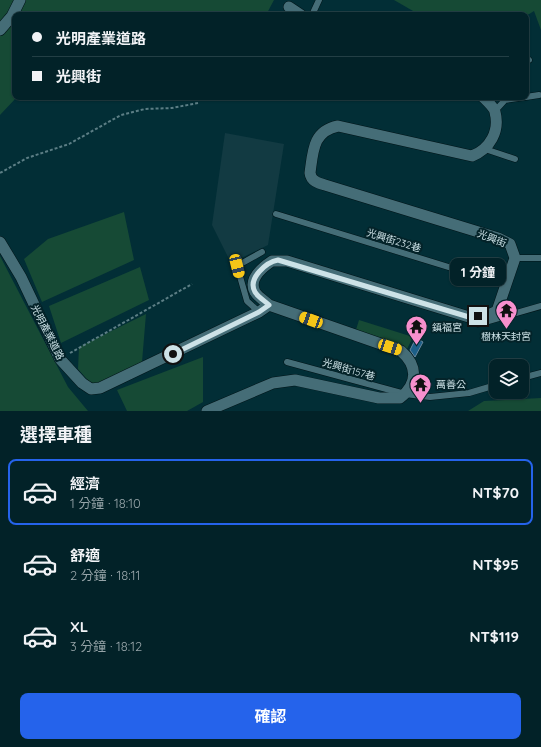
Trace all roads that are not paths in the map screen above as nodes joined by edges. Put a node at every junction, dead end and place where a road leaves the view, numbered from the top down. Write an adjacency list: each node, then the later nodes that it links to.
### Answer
1 (20, 0): 4 (street)
2 (319, 0): 6 (lane)
3 (289, 7): 5 (street)
4 (14, 12)
5 (296, 12)
6 (313, 12)
7 (12, 16): 8 (street)
8 (0, 30)
9 (539, 95): 10 (lane)
10 (529, 96)
11 (486, 100): 13 (street)
12 (505, 100): 13 (lane)
13 (495, 111): 14 (street)
14 (485, 149): 15 (lane); 19 (street, 光興街)
15 (515, 159)
16 (276, 214): 21 (lane, 光興街232巷)
17 (0, 242): 24 (street, 光明產業道路)
18 (262, 252): 24 (lane)
19 (515, 258): 20 (lane); 21 (street, 光興街)
20 (541, 258)
21 (507, 285): 25 (street, 光興街)
22 (269, 305): 24 (street, 光明產業道路); 25 (street, 光興街); 30 (street, 光興街)
23 (541, 306): 25 (lane)
24 (259, 312)
25 (469, 317)
26 (287, 362): 30 (lane, 光興街157巷)
27 (541, 373): 28 (lane)
28 (529, 376)
29 (489, 387): 30 (lane, 光興街157巷)
30 (405, 394): 31 (street)
31 (207, 411)

